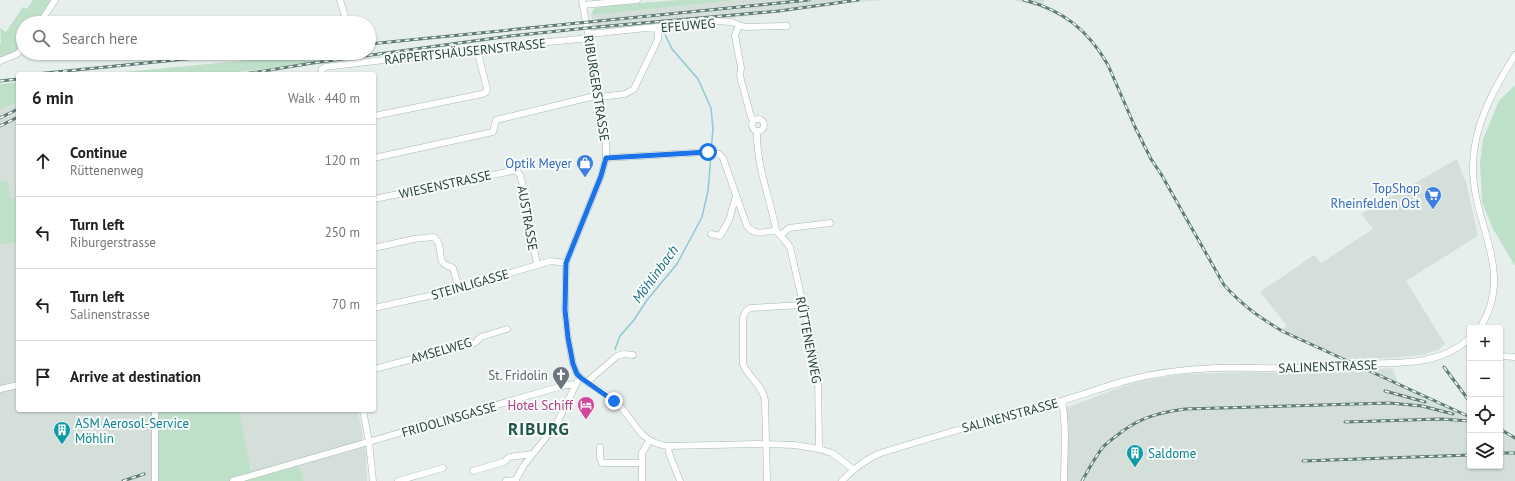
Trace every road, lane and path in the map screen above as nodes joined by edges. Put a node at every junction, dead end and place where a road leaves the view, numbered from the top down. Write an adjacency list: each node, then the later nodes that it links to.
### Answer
1 (56, 0): 5 (street)
2 (340, 0): 6 (street)
3 (637, 0): 4 (street)
4 (582, 2): 10 (street, RIBURGERSTRASSE)
5 (45, 16)
6 (345, 16)
7 (739, 25): 8 (street, EFEUWEG); 9 (street, EFEUWEG); 18 (street)
8 (787, 26)
9 (658, 27): 10 (street, EFEUWEG); 16 (street)
10 (589, 36): 11 (street, RAPPERTSHÄUSERNSTRASSE); 16 (street, RIBURGERSTRASSE)
11 (477, 49): 15 (street, RAPPERTSHÄUSERNSTRASSE); 17 (street)
12 (16, 54): 14 (street)
13 (1515, 55): 34 (street)
14 (0, 61)
15 (321, 72)
16 (600, 96): 20 (street); 21 (street, RIBURGERSTRASSE)
17 (376, 116)
18 (753, 120): 19 (street); 19 (street)
19 (757, 131): 26 (street, RÜTTENENWEG)
20 (376, 158)
21 (606, 158): 23 (street); 29 (street, RIBURGERSTRASSE)
22 (517, 171): 24 (street, WIESENSTRASSE); 30 (street, AUSTRASSE)
23 (736, 196): 26 (street); 27 (street)
24 (376, 199)
25 (830, 223): 26 (street)
26 (778, 232): 32 (street, RÜTTENENWEG)
27 (711, 234)
28 (376, 248): 31 (street)
29 (566, 263): 30 (street, STEINLIGASSE); 41 (street, RIBURGERSTRASSE)
30 (537, 266): 31 (street, STEINLIGASSE)
31 (459, 289): 33 (street, STEINLIGASSE)
32 (803, 305): 51 (street); 54 (street, RÜTTENENWEG)
33 (376, 308)
34 (1482, 325)
35 (507, 329): 40 (street, AMSELWEG)
36 (1467, 343): 46 (street, SALINENSTRASSE)
37 (633, 355): 42 (street)
38 (1503, 356): 39 (street)
39 (1515, 357)
40 (376, 368)
41 (581, 378): 42 (street); 43 (street)
42 (587, 382): 49 (street)
43 (575, 384): 50 (street, FRIDOLINSGASSE); 55 (street)
44 (16, 385): 45 (street)
45 (0, 389)
46 (1062, 401): 59 (street, SALINENSTRASSE); 70 (street)
47 (155, 412): 61 (street)
48 (364, 412): 50 (street)
49 (649, 440): 52 (street); 56 (street)
50 (369, 442): 62 (street, FRIDOLINSGASSE); 63 (street)
51 (767, 444): 52 (street); 54 (street); 68 (street)
52 (668, 446): 67 (street)
53 (600, 447): 56 (street)
54 (819, 449): 59 (street)
55 (532, 454): 58 (street); 60 (street)
56 (641, 463): 66 (street)
57 (443, 468): 64 (street)
58 (473, 470)
59 (853, 470): 69 (street, SALINENSTRASSE)
60 (515, 480): 65 (street)
61 (155, 481)
62 (233, 481)
63 (373, 481)
64 (398, 481)
65 (506, 481)
66 (642, 481)
67 (680, 481)
68 (767, 481)
69 (842, 481)
70 (1064, 481)

